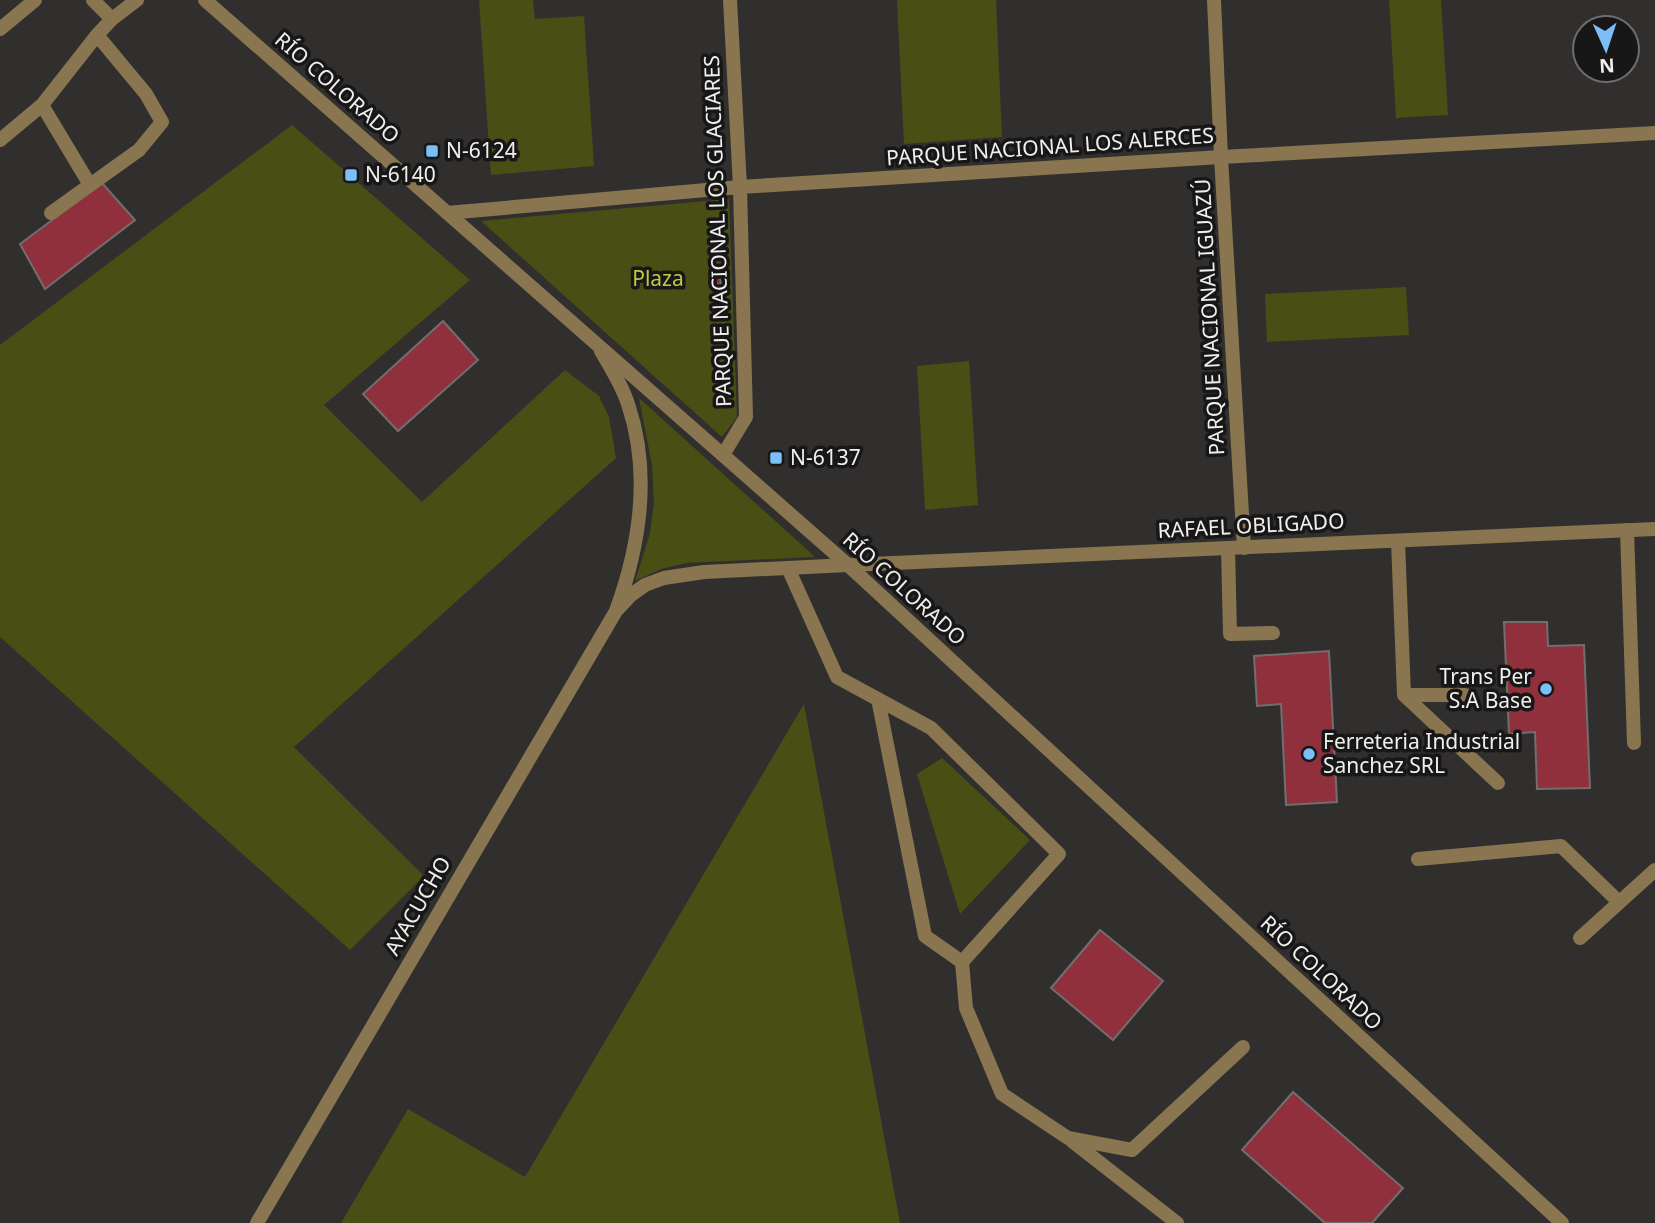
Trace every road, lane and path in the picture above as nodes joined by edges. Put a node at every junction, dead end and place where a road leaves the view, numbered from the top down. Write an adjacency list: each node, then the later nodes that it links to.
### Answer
1 (35, 0): 8 (street)
2 (93, 0): 7 (street)
3 (137, 0): 7 (street)
4 (205, 0): 17 (street, RÍO COLORADO)
5 (730, 0): 15 (street, PARQUE NACIONAL LOS GLACIARES)
6 (1214, 0): 13 (street, PARQUE NACIONAL IGUAZÚ)
7 (112, 19): 9 (street)
8 (0, 29)
9 (97, 35): 10 (street); 14 (street)
10 (42, 104): 12 (street); 14 (street)
11 (1655, 133): 13 (street, PARQUE NACIONAL LOS ALERCES)
12 (0, 140)
13 (1221, 157): 15 (street, PARQUE NACIONAL LOS ALERCES); 24 (street, PARQUE NACIONAL IGUAZÚ)
14 (90, 185): 16 (street)
15 (740, 187): 17 (street, PARQUE NACIONAL LOS ALERCES); 19 (street, PARQUE NACIONAL LOS GLACIARES)
16 (51, 213)
17 (447, 213): 18 (street, RÍO COLORADO)
18 (596, 344): 19 (street, RÍO COLORADO); 27 (street, AYACUCHO)
19 (723, 455): 25 (street, RÍO COLORADO)
20 (1655, 529): 21 (street, RAFAEL OBLIGADO)
21 (1627, 530): 22 (street, RAFAEL OBLIGADO); 32 (street)
22 (1398, 541): 24 (street, RAFAEL OBLIGADO); 29 (street)
23 (1228, 548): 24 (street, RAFAEL OBLIGADO); 25 (street, RAFAEL OBLIGADO); 28 (street)
24 (1244, 548)
25 (848, 565): 26 (street, AYACUCHO); 43 (street, RÍO COLORADO)
26 (788, 568): 27 (street, AYACUCHO); 31 (street)
27 (617, 611): 41 (street, AYACUCHO)
28 (1273, 633)
29 (1404, 695): 30 (street); 33 (street)
30 (1465, 695)
31 (878, 699): 38 (street); 38 (street)
32 (1634, 743)
33 (1498, 783)
34 (1418, 859): 36 (street)
35 (1655, 870): 36 (street)
36 (1619, 902): 37 (street)
37 (1580, 938)
38 (962, 962): 40 (street)
39 (1243, 1047): 40 (street)
40 (1068, 1138): 42 (street)
41 (257, 1223)
42 (1177, 1223)
43 (1562, 1223)

